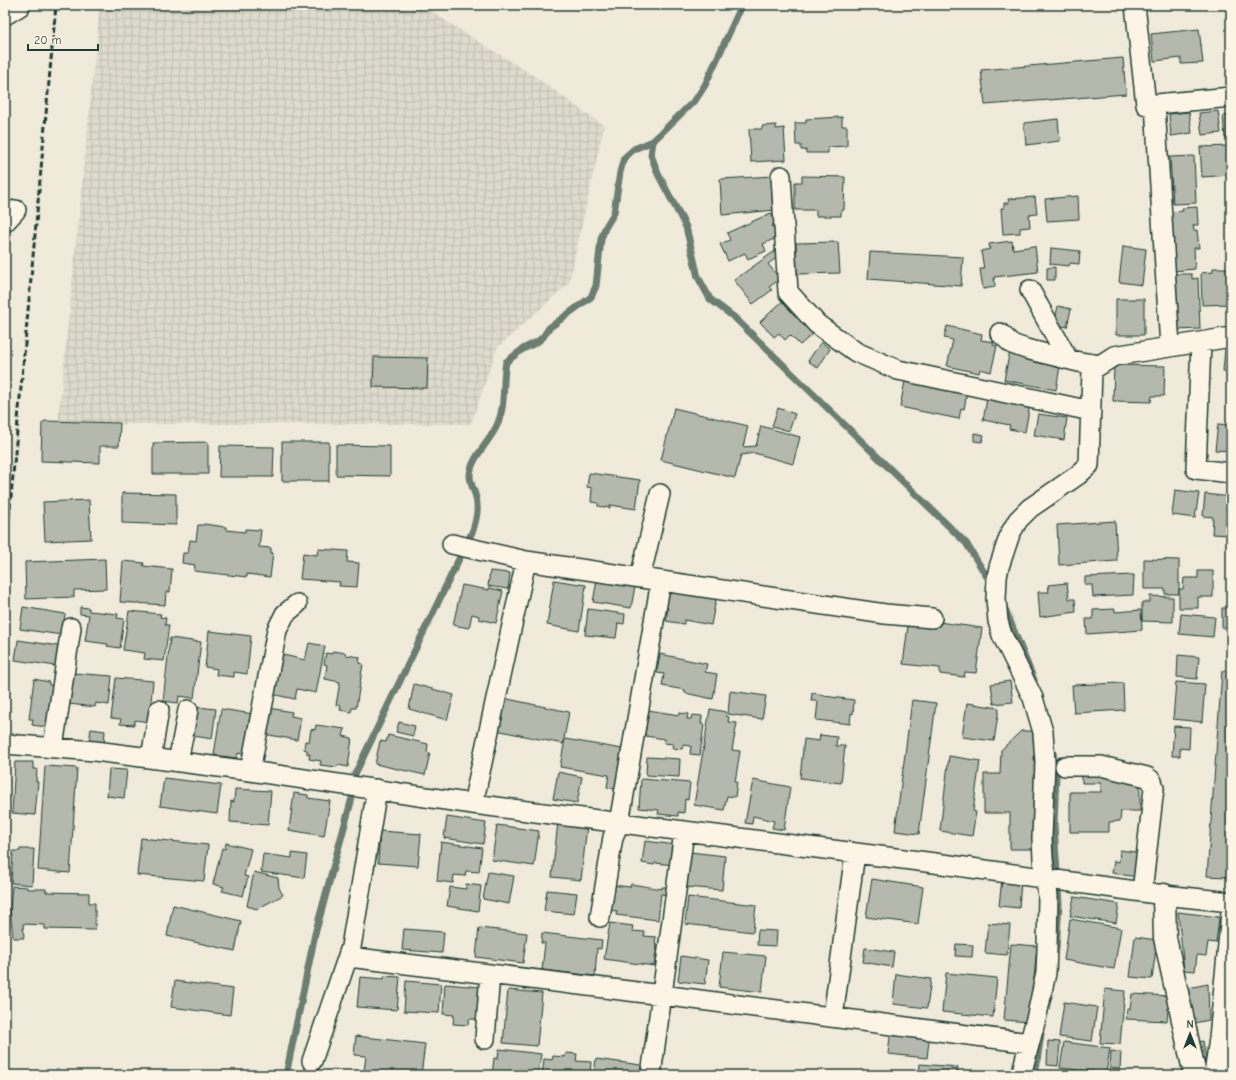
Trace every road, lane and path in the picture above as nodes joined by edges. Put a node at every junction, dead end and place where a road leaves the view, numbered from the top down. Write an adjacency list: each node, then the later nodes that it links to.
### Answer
1 (1135, 5): 3 (street)
2 (1231, 97): 3 (street)
3 (1155, 105): 9 (street)
4 (781, 176): 12 (street)
5 (1030, 290): 10 (street)
6 (1000, 334): 10 (street)
7 (1231, 337): 8 (street)
8 (1201, 343): 9 (street); 13 (street)
9 (1170, 347): 11 (street)
10 (1068, 359): 11 (street)
11 (1100, 365): 12 (street)
12 (1091, 411): 35 (street)
13 (1231, 473)
14 (660, 494): 17 (street)
15 (452, 544): 16 (street)
16 (526, 561): 17 (street); 31 (street)
17 (640, 578): 18 (street)
18 (661, 581): 20 (street); 32 (street)
19 (297, 604): 29 (street)
20 (932, 618)
21 (71, 628): 25 (street)
22 (158, 710): 26 (street)
23 (188, 710): 27 (street)
24 (5, 744): 25 (street)
25 (53, 747): 26 (street)
26 (151, 758): 27 (street)
27 (178, 762): 29 (street)
28 (1066, 766): 36 (street)
29 (250, 771): 30 (street)
30 (371, 788): 31 (street); 41 (street)
31 (473, 804): 32 (street)
32 (618, 823): 33 (street); 40 (street)
33 (684, 832): 34 (street); 43 (street)
34 (855, 853): 35 (street); 44 (street)
35 (1046, 878): 36 (street); 46 (street)
36 (1142, 892): 37 (street)
37 (1164, 895): 38 (street); 50 (street)
38 (1231, 902)
39 (1231, 913): 51 (street)
40 (600, 917)
41 (349, 957): 42 (street); 47 (street)
42 (490, 974): 43 (street); 45 (street)
43 (662, 995): 44 (street); 48 (street)
44 (834, 1017): 46 (street)
45 (485, 1039)
46 (1029, 1043): 49 (street)
47 (312, 1062)
48 (651, 1075)
49 (1021, 1075)
50 (1195, 1075)
51 (1214, 1075)

